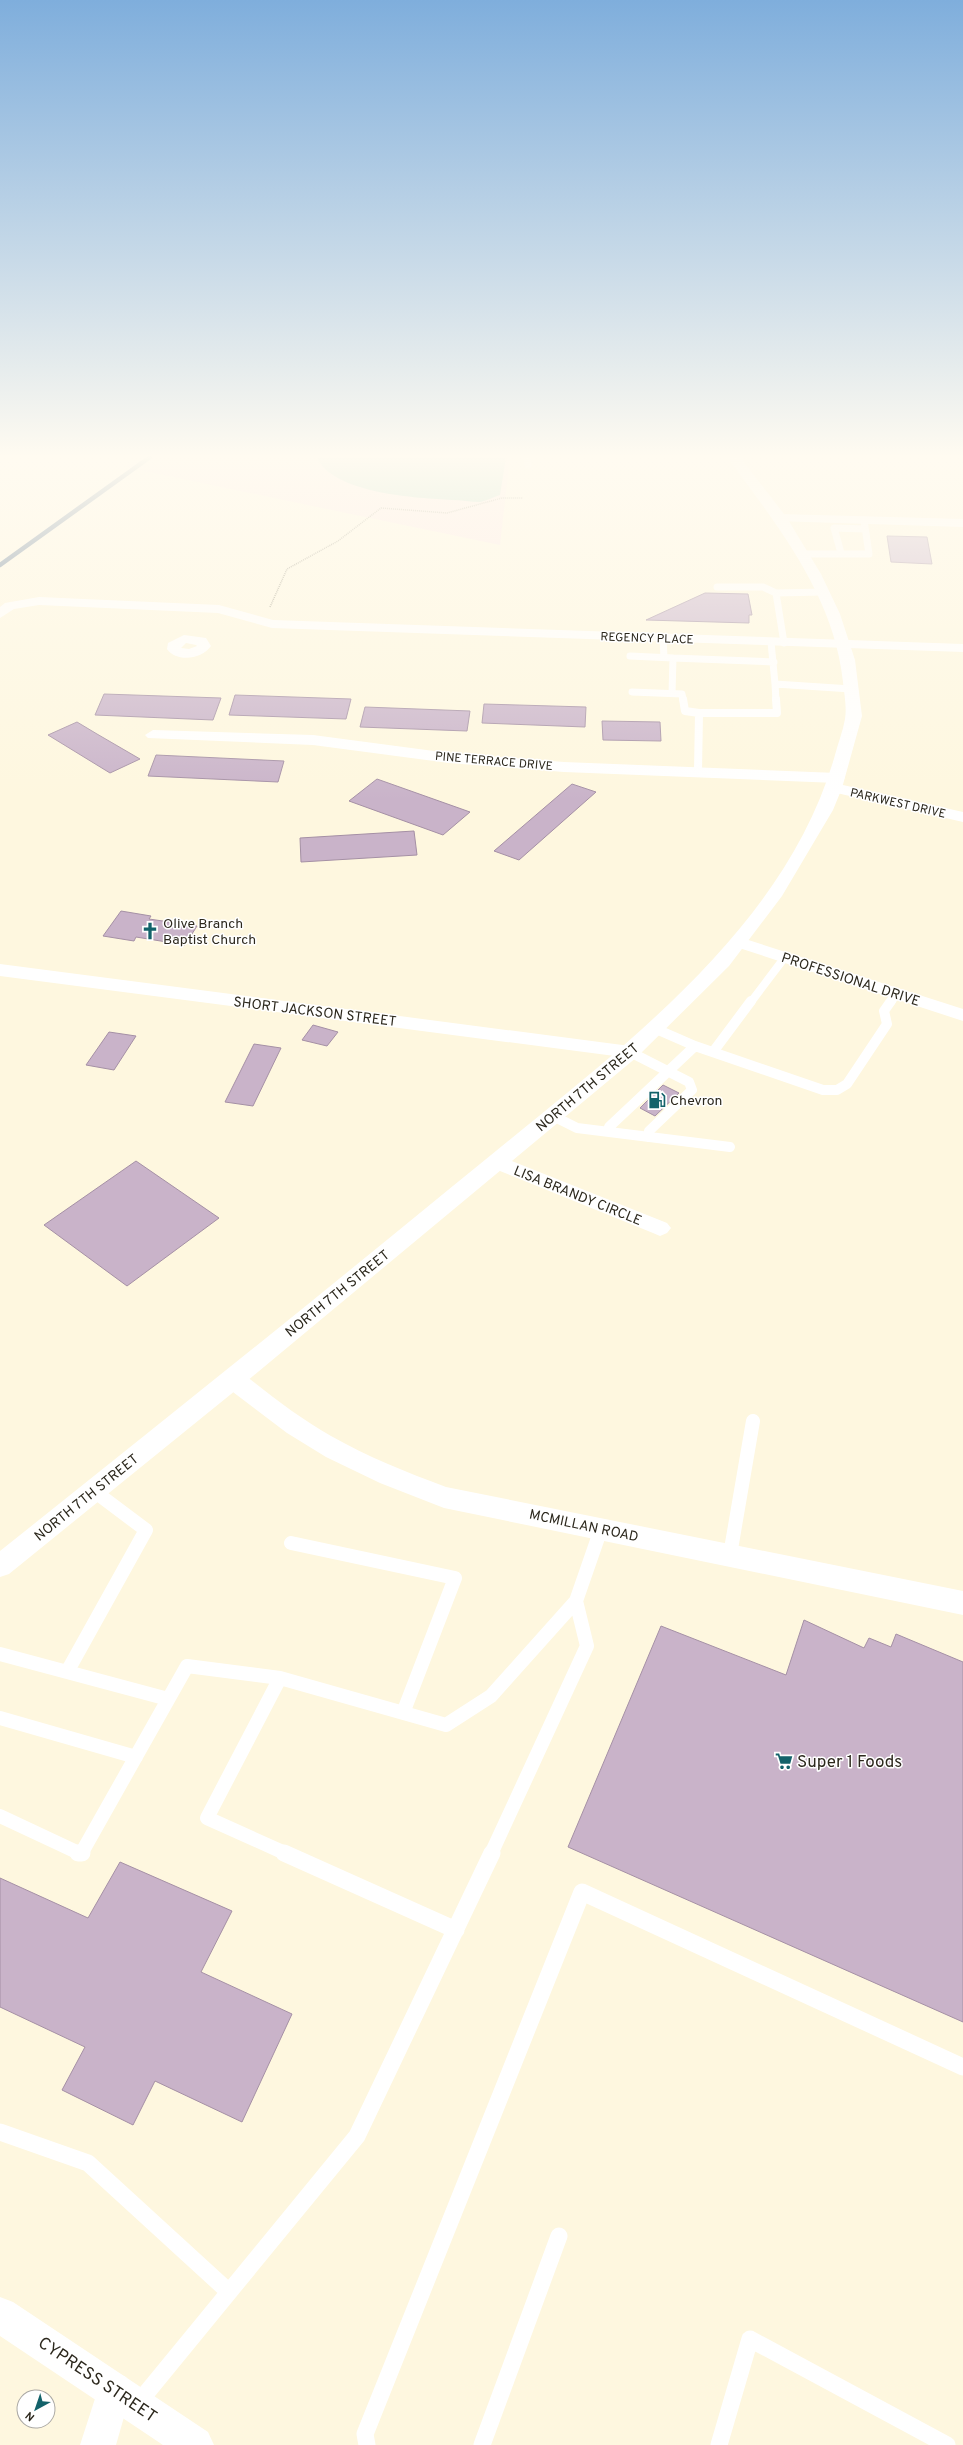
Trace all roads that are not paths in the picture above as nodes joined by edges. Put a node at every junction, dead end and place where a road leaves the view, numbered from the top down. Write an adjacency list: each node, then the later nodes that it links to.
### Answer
1 (811, 571): 3 (main road, NORTH 7TH STREET)
2 (717, 587): 4 (lane)
3 (823, 592): 4 (lane); 10 (main road, NORTH 7TH STREET)
4 (776, 593): 9 (lane)
5 (0, 614): 6 (street, REGENCY PLACE)
6 (198, 617): 7 (street, REGENCY PLACE); 8 (street)
7 (663, 638): 9 (street, REGENCY PLACE); 13 (lane)
8 (190, 639)
9 (778, 643): 10 (street, REGENCY PLACE); 15 (lane)
10 (843, 645): 11 (street, REGENCY PLACE); 17 (main road, NORTH 7TH STREET)
11 (963, 648)
12 (630, 656): 13 (lane)
13 (664, 657): 14 (lane)
14 (674, 658): 15 (lane); 19 (lane)
15 (774, 662): 16 (lane)
16 (775, 684): 17 (lane); 20 (lane)
17 (851, 689): 23 (main road, NORTH 7TH STREET)
18 (632, 692): 19 (lane)
19 (672, 694): 20 (lane)
20 (699, 713): 22 (lane)
21 (153, 735): 22 (street, PINE TERRACE DRIVE)
22 (698, 772): 23 (street, PINE TERRACE DRIVE)
23 (835, 783): 24 (street, PARKWEST DRIVE); 25 (main road, NORTH 7TH STREET)
24 (963, 817)
25 (739, 942): 26 (street, PROFESSIONAL DRIVE); 30 (main road, NORTH 7TH STREET)
26 (785, 957): 28 (street, PROFESSIONAL DRIVE); 33 (lane)
27 (0, 970): 32 (street, SHORT JACKSON STREET)
28 (897, 994): 29 (street, PROFESSIONAL DRIVE); 33 (lane)
29 (963, 1015)
30 (656, 1029): 31 (lane); 32 (main road, NORTH 7TH STREET)
31 (695, 1046): 33 (lane); 34 (lane)
32 (630, 1052): 34 (lane); 35 (main road, NORTH 7TH STREET)
33 (713, 1052)
34 (668, 1071): 36 (lane); 37 (lane)
35 (553, 1116): 36 (lane); 39 (main road, NORTH 7TH STREET)
36 (609, 1132): 37 (lane)
37 (648, 1137): 38 (lane)
38 (730, 1147)
39 (497, 1162): 40 (street, LISA BRANDY CIRCLE); 41 (main road, NORTH 7TH STREET)
40 (660, 1228)
41 (233, 1379): 43 (main road, NORTH 7TH STREET); 44 (main road, MCMILLAN ROAD)
42 (754, 1421): 46 (lane)
43 (94, 1491): 47 (main road, NORTH 7TH STREET); 51 (lane)
44 (601, 1529): 46 (main road, MCMILLAN ROAD); 48 (lane)
45 (291, 1543): 54 (lane)
46 (730, 1555): 49 (main road, MCMILLAN ROAD)
47 (0, 1566)
48 (576, 1601): 54 (lane); 58 (lane)
49 (963, 1603)
50 (0, 1654): 51 (lane)
51 (67, 1672): 53 (lane)
52 (280, 1678): 53 (lane); 54 (lane); 58 (lane)
53 (168, 1699): 56 (lane)
54 (403, 1713)
55 (0, 1718): 56 (lane)
56 (136, 1757): 57 (lane)
57 (0, 1816)
58 (456, 1930): 62 (lane)
59 (963, 2066): 67 (lane)
60 (0, 2132): 62 (lane)
61 (559, 2236): 68 (lane)
62 (229, 2292): 64 (lane)
63 (0, 2315): 64 (main road, CYPRESS STREET)
64 (126, 2396): 65 (street); 66 (main road, CYPRESS STREET)
65 (98, 2445)
66 (195, 2445)
67 (367, 2445)
68 (482, 2445)
69 (719, 2445): 70 (lane)
70 (947, 2445)

